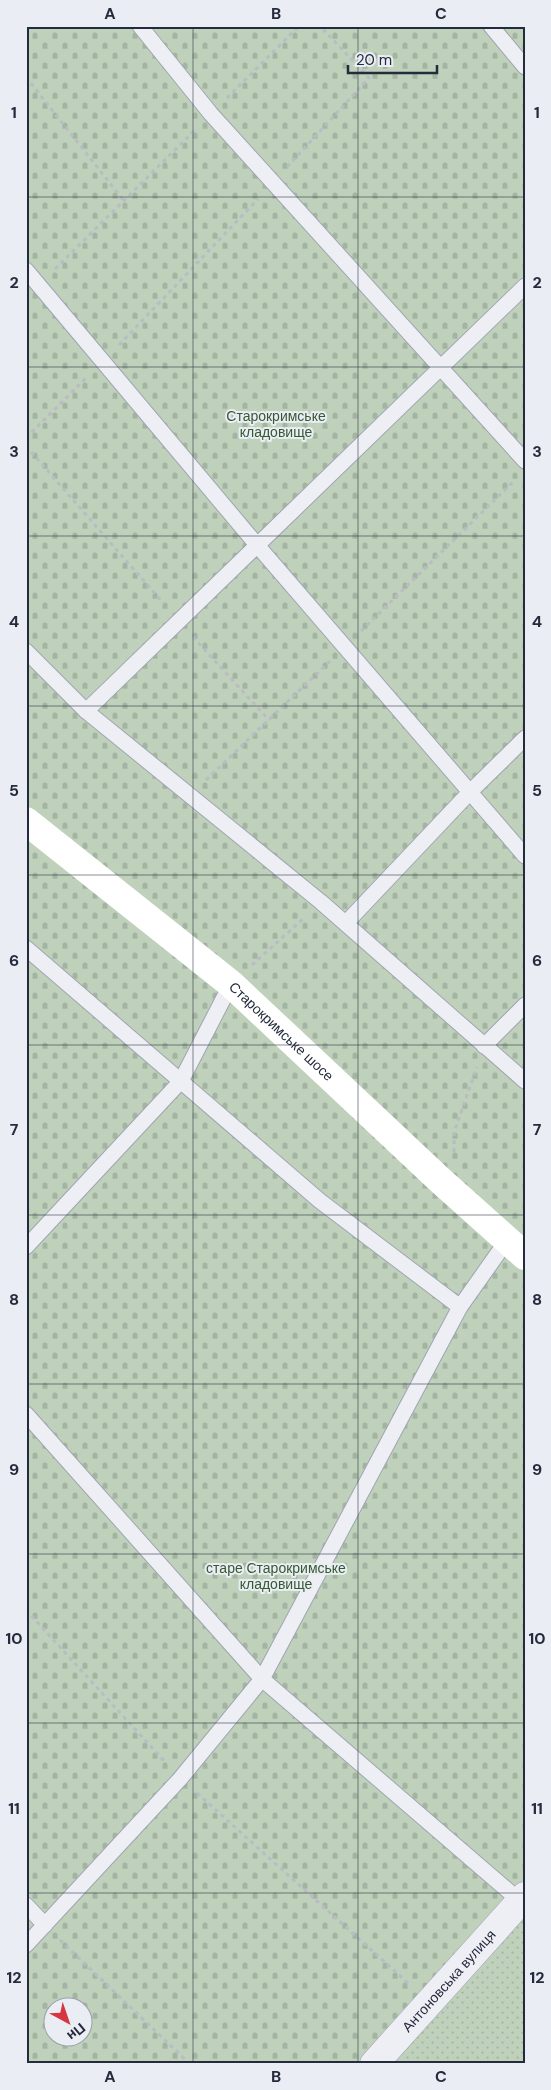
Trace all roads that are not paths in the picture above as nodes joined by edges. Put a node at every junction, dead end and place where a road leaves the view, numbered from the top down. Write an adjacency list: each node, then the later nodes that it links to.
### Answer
1 (140, 26): 6 (lane)
2 (491, 26): 3 (lane)
3 (525, 67)
4 (26, 270): 8 (lane)
5 (525, 286): 6 (lane)
6 (440, 368): 7 (lane); 8 (lane)
7 (525, 462)
8 (257, 545): 10 (lane); 12 (lane)
9 (26, 651): 10 (lane)
10 (86, 711): 15 (lane)
11 (525, 738): 12 (lane)
12 (470, 792): 14 (lane); 15 (lane)
13 (26, 821): 17 (street, Старокримське шосе)
14 (525, 856)
15 (346, 923): 19 (lane)
16 (26, 948): 20 (lane)
17 (232, 984): 20 (lane); 23 (street, Старокримське шосе)
18 (525, 1005): 19 (lane)
19 (484, 1046): 21 (lane)
20 (181, 1081): 22 (lane); 24 (lane)
21 (525, 1081)
22 (26, 1246)
23 (516, 1247): 24 (lane)
24 (460, 1307): 26 (lane)
25 (26, 1414): 26 (lane)
26 (262, 1679): 27 (lane); 29 (lane)
27 (522, 1898): 31 (street, Антоновська вулиця)
28 (26, 1905): 29 (lane)
29 (45, 1926): 30 (lane)
30 (26, 1945)
31 (374, 2064)

